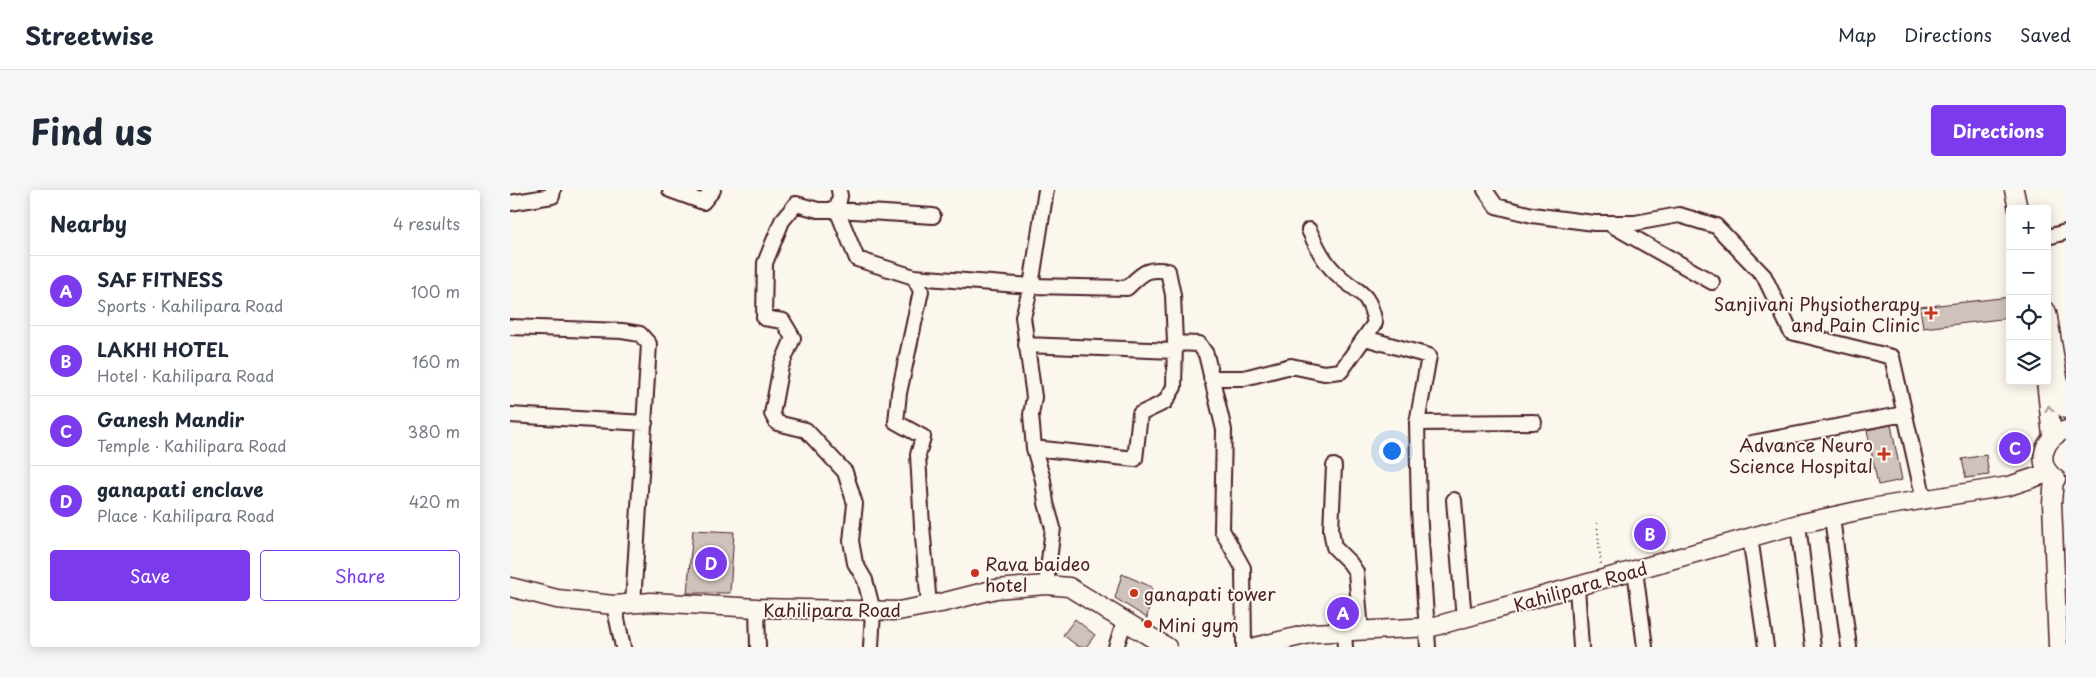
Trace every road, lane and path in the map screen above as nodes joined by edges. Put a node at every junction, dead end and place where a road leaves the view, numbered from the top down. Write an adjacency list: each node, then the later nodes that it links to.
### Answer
1 (554, 190): 9 (street)
2 (670, 190): 3 (street)
3 (714, 190)
4 (839, 190): 12 (street)
5 (1046, 190): 20 (street)
6 (1485, 190): 14 (street)
7 (2014, 190): 10 (main road)
8 (2025, 190): 11 (main road)
9 (510, 203)
10 (2017, 205)
11 (2028, 205)
12 (837, 210): 13 (street); 18 (street); 55 (street)
13 (933, 216)
14 (1608, 223): 19 (street); 29 (street)
15 (1309, 230): 23 (street)
16 (2066, 232): 17 (street)
17 (2051, 236)
18 (914, 277): 20 (street); 53 (street)
19 (1712, 282)
20 (1031, 286): 24 (street); 25 (street)
21 (510, 328): 32 (street)
22 (2051, 332): 28 (main road)
23 (1365, 338): 26 (street); 33 (street)
24 (1026, 345): 25 (street); 36 (street)
25 (1174, 347): 26 (street); 36 (street)
26 (1211, 378): 66 (street)
27 (2047, 385): 34 (main road, one-way to 27)
28 (2065, 404)
29 (1904, 414): 35 (street); 40 (street)
30 (510, 415): 32 (street)
31 (1534, 422): 33 (street)
32 (645, 423): 51 (street)
33 (1417, 423): 58 (street)
34 (2059, 433): 38 (main road)
35 (1752, 443)
36 (1034, 448): 48 (street)
37 (1334, 466): 59 (street)
38 (2058, 479): 40 (main road, Kahilipara Road); 45 (main road); 60 (main road)
39 (1454, 500): 56 (street)
40 (1924, 500): 41 (main road, Kahilipara Road)
41 (1832, 517): 43 (main road, Kahilipara Road); 73 (street)
42 (1597, 523): 46 (path)
43 (1798, 524): 44 (main road, Kahilipara Road); 72 (street)
44 (1750, 538): 47 (main road, Kahilipara Road); 71 (street)
45 (2066, 565)
46 (1602, 567)
47 (1634, 570): 50 (main road, Kahilipara Road); 70 (street)
48 (1046, 585): 53 (main road, Kahilipara Road); 57 (main road, Kahilipara Road)
49 (510, 587): 52 (main road, Kahilipara Road)
50 (1577, 587): 56 (main road, Kahilipara Road); 69 (street)
51 (633, 604): 52 (main road, Kahilipara Road); 54 (main road, Kahilipara Road)
52 (614, 606): 61 (street)
53 (929, 606): 55 (main road, Kahilipara Road)
54 (756, 608): 55 (main road, Kahilipara Road); 62 (street)
55 (873, 611): 63 (street)
56 (1464, 619): 58 (main road, Kahilipara Road)
57 (1125, 620): 64 (street); 65 (main road, Kahilipara Road)
58 (1425, 628): 59 (main road, Kahilipara Road); 68 (street)
59 (1350, 636): 67 (main road, Kahilipara Road)
60 (2059, 646)
61 (623, 647)
62 (758, 647)
63 (871, 647)
64 (1116, 647)
65 (1167, 647)
66 (1244, 647)
67 (1255, 647)
68 (1428, 647)
69 (1582, 647)
70 (1645, 647)
71 (1766, 647)
72 (1813, 647)
73 (1849, 647)

